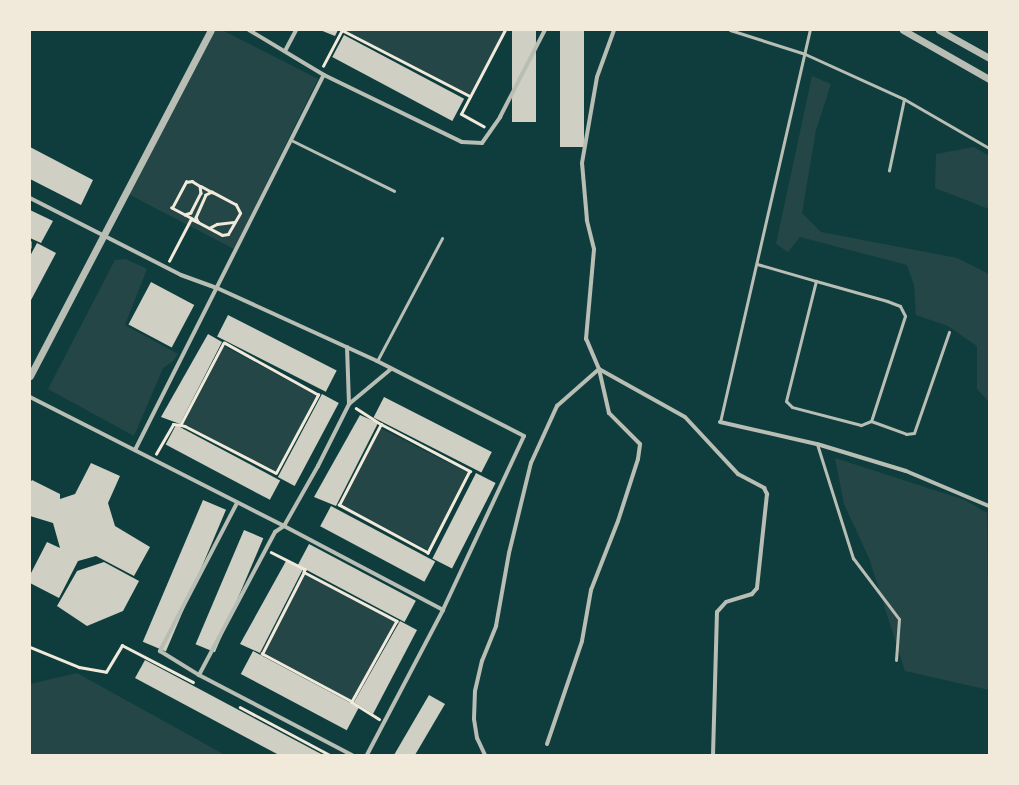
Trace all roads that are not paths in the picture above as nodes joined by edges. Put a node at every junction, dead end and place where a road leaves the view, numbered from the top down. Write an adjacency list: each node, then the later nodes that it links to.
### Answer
1 (211, 30): 21 (street)
2 (249, 30): 10 (street)
3 (296, 30): 10 (street)
4 (545, 30): 13 (street)
5 (614, 30): 30 (street)
6 (730, 30): 11 (lane)
7 (810, 30): 11 (lane)
8 (903, 30): 14 (street)
9 (939, 30): 12 (street)
10 (285, 51): 13 (street)
11 (805, 54): 15 (lane); 23 (lane)
12 (989, 58)
13 (324, 75): 16 (street)
14 (989, 79)
15 (904, 99): 17 (lane); 18 (lane)
16 (291, 140): 19 (lane); 25 (street)
17 (989, 148)
18 (889, 170)
19 (394, 191)
20 (30, 198): 21 (street)
21 (104, 235): 25 (street); 31 (street)
22 (442, 238): 28 (lane)
23 (756, 264): 24 (lane); 35 (lane)
24 (816, 281): 34 (lane); 34 (lane)
25 (217, 288): 27 (street); 37 (street)
26 (949, 332): 34 (lane)
27 (347, 347): 28 (street); 33 (street)
28 (377, 361): 29 (street)
29 (391, 369): 33 (street); 41 (street)
30 (599, 369): 44 (street); 47 (street); 48 (street)
31 (30, 376)
32 (30, 397): 37 (street)
33 (349, 404): 40 (street)
34 (871, 421)
35 (720, 422): 36 (street)
36 (817, 444): 39 (street); 42 (lane)
37 (135, 450): 38 (street)
38 (237, 503): 40 (street); 43 (street)
39 (989, 506)
40 (284, 526): 41 (street); 43 (street)
41 (443, 610): 46 (street)
42 (896, 660)
43 (199, 675): 45 (street)
44 (547, 744)
45 (352, 755)
46 (367, 755)
47 (485, 755)
48 (713, 755)

